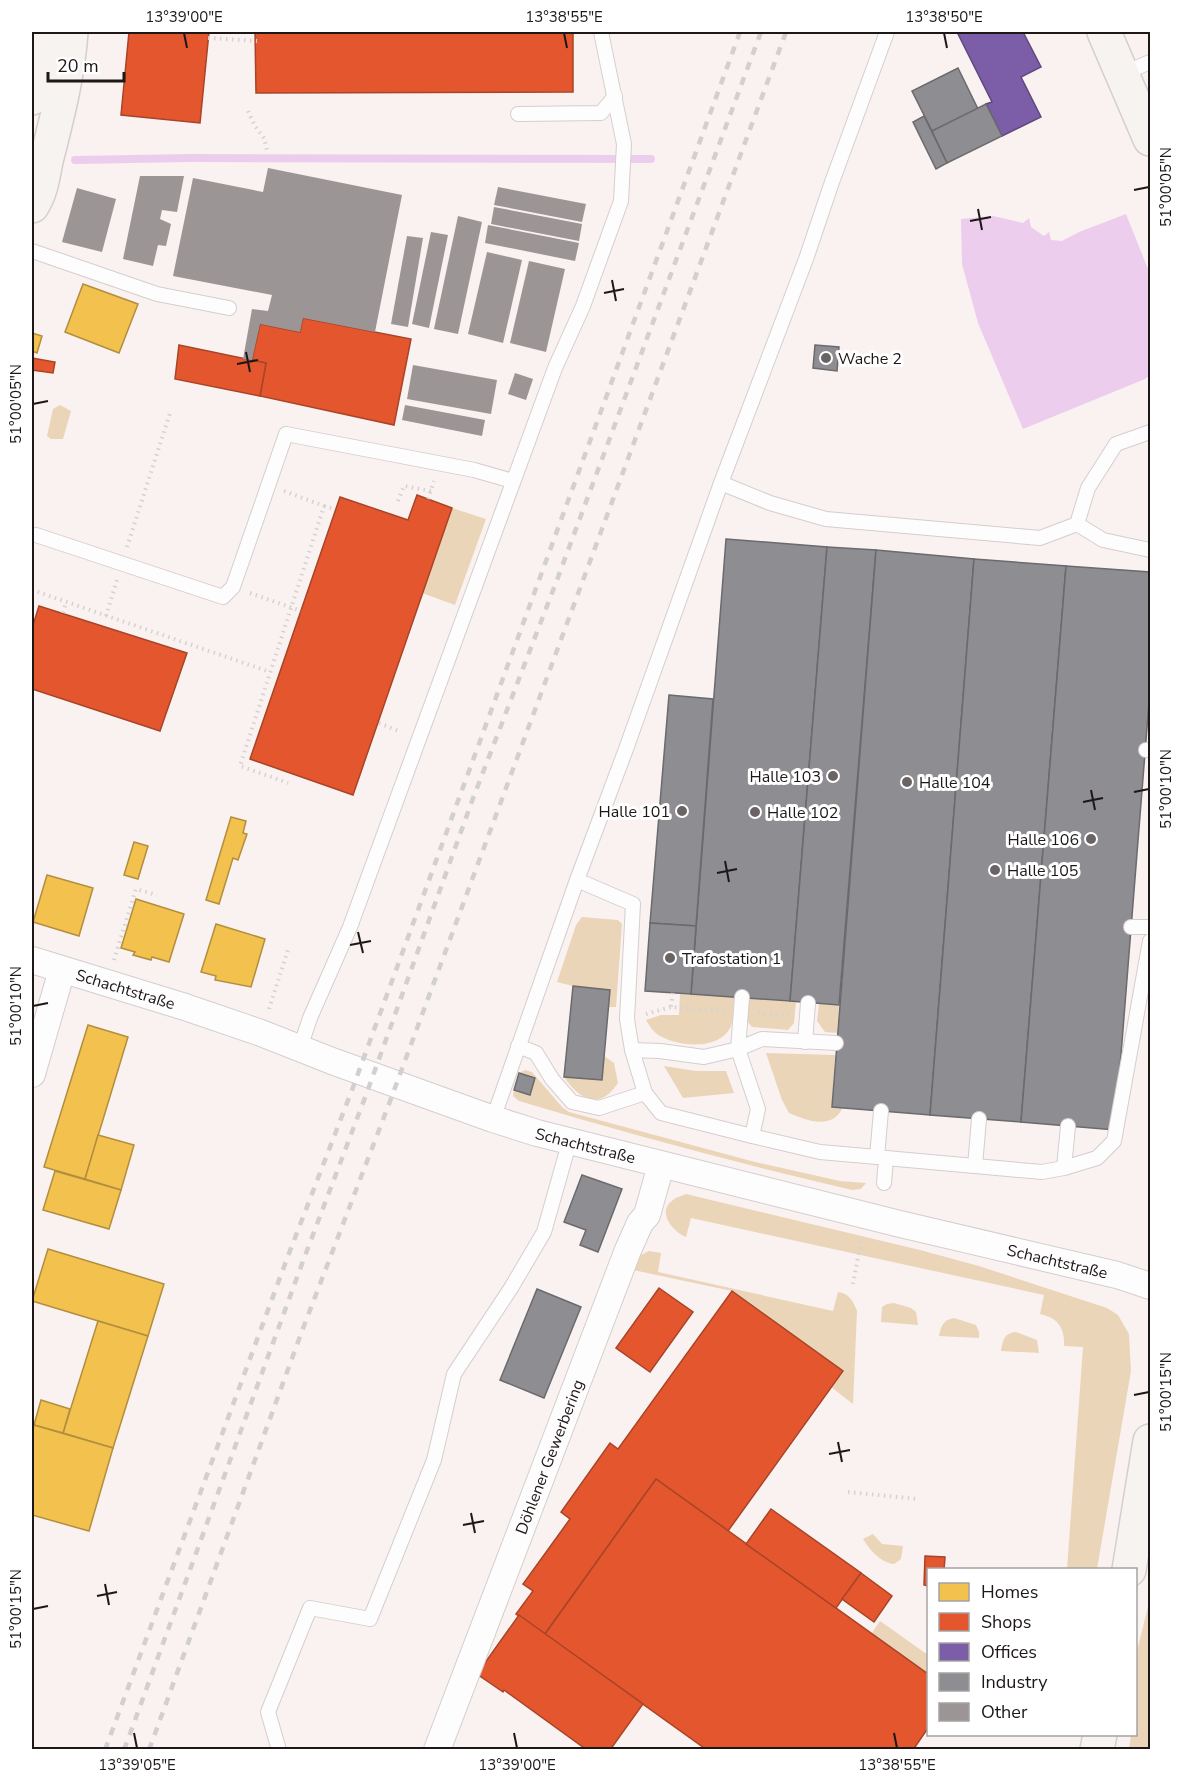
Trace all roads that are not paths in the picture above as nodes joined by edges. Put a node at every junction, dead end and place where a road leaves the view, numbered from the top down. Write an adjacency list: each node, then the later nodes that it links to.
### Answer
1 (43, 32): 8 (main road)
2 (71, 32): 11 (main road)
3 (601, 32): 7 (lane)
4 (887, 32): 16 (lane)
5 (1104, 32): 6 (main road)
6 (1136, 68): 10 (main road)
7 (615, 96): 9 (lane); 15 (lane)
8 (32, 98)
9 (518, 114)
10 (1150, 139)
11 (32, 206)
12 (32, 251): 13 (lane)
13 (229, 308)
14 (1150, 432): 17 (lane)
15 (513, 481): 18 (lane); 32 (lane)
16 (721, 483): 17 (lane); 21 (lane)
17 (1077, 524): 20 (lane)
18 (34, 533): 19 (lane)
19 (32, 549)
20 (1150, 550)
21 (577, 880): 31 (lane); 34 (lane)
22 (1131, 927): 23 (lane)
23 (1150, 927)
24 (1150, 941): 46 (lane)
25 (32, 960): 26 (street, Schachtstraße)
26 (62, 970): 32 (street, Schachtstraße); 35 (street)
27 (742, 997): 33 (lane)
28 (808, 1003): 29 (lane)
29 (805, 1042): 30 (lane); 33 (lane)
30 (836, 1043)
31 (518, 1046): 36 (lane); 38 (lane)
32 (300, 1048): 38 (street, Schachtstraße)
33 (738, 1049): 34 (lane); 41 (lane)
34 (632, 1050): 36 (lane)
35 (32, 1074)
36 (645, 1094): 41 (lane)
37 (881, 1111): 43 (lane)
38 (493, 1119): 42 (street, Schachtstraße)
39 (979, 1119): 45 (lane)
40 (1068, 1126): 46 (lane)
41 (752, 1136): 43 (lane)
42 (570, 1140): 44 (street, Schachtstraße); 51 (lane)
43 (882, 1158): 45 (lane); 47 (lane)
44 (661, 1165): 48 (street, Schachtstraße); 52 (street, Döhlener Gewerbering)
45 (975, 1166): 46 (lane)
46 (1064, 1168)
47 (884, 1183)
48 (1150, 1286)
49 (1150, 1441): 50 (main road)
50 (1129, 1568)
51 (279, 1749)
52 (437, 1749)

